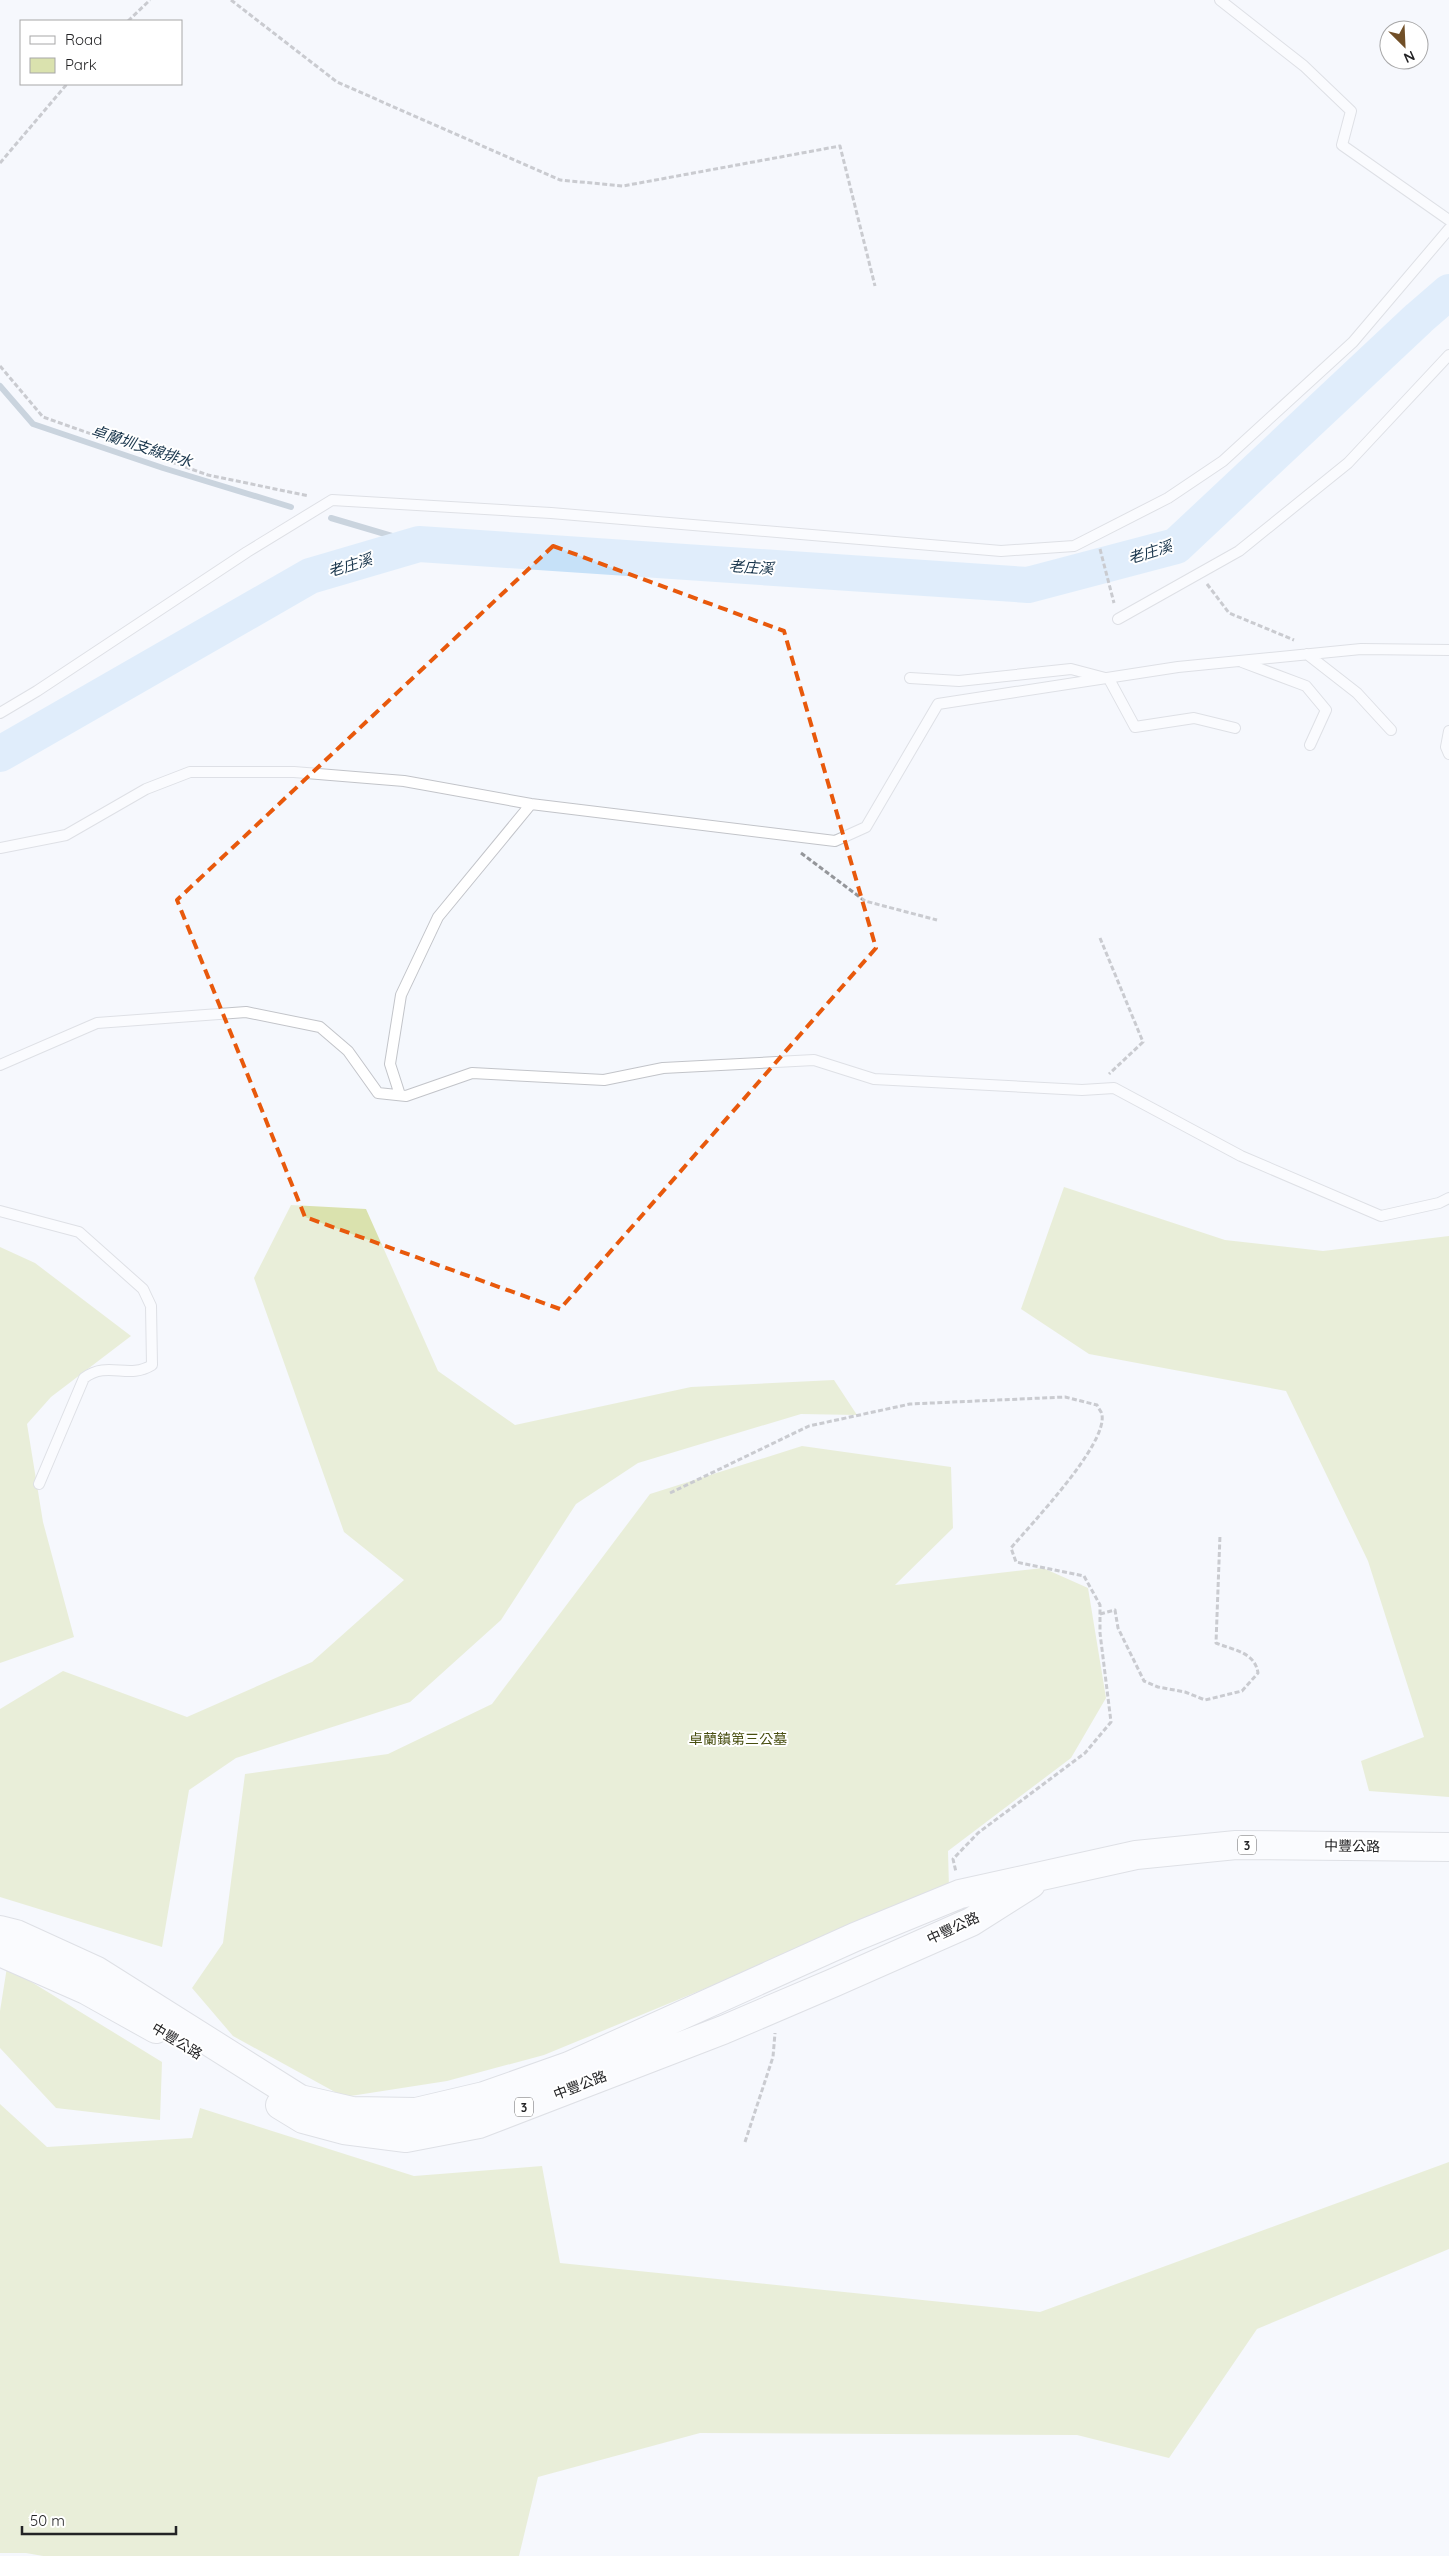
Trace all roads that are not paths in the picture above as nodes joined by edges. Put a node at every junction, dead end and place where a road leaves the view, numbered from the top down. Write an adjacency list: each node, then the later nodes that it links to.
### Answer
1 (1220, 0): 2 (lane)
2 (1449, 220)
3 (1449, 229): 11 (lane)
4 (1449, 355): 5 (lane)
5 (1118, 619)
6 (1449, 650): 7 (lane)
7 (1307, 654): 8 (lane); 13 (lane)
8 (1239, 661): 10 (lane); 15 (lane)
9 (910, 678): 10 (lane)
10 (1109, 679): 12 (lane); 17 (lane)
11 (0, 713)
12 (1235, 728)
13 (1392, 730)
14 (1449, 731): 16 (lane)
15 (1310, 745)
16 (1449, 754)
17 (531, 804): 18 (lane); 20 (lane)
18 (0, 848)
19 (0, 1065): 20 (lane)
20 (400, 1095): 21 (lane)
21 (1449, 1198)
22 (0, 1211): 23 (lane)
23 (39, 1484)
24 (1449, 1847): 25 (main road, 中豐公路 / 3)
25 (1047, 1874): 26 (main road, 中豐公路 / 3); 27 (main road, 中豐公路 / 3)
26 (0, 1930)
27 (0, 1952)

